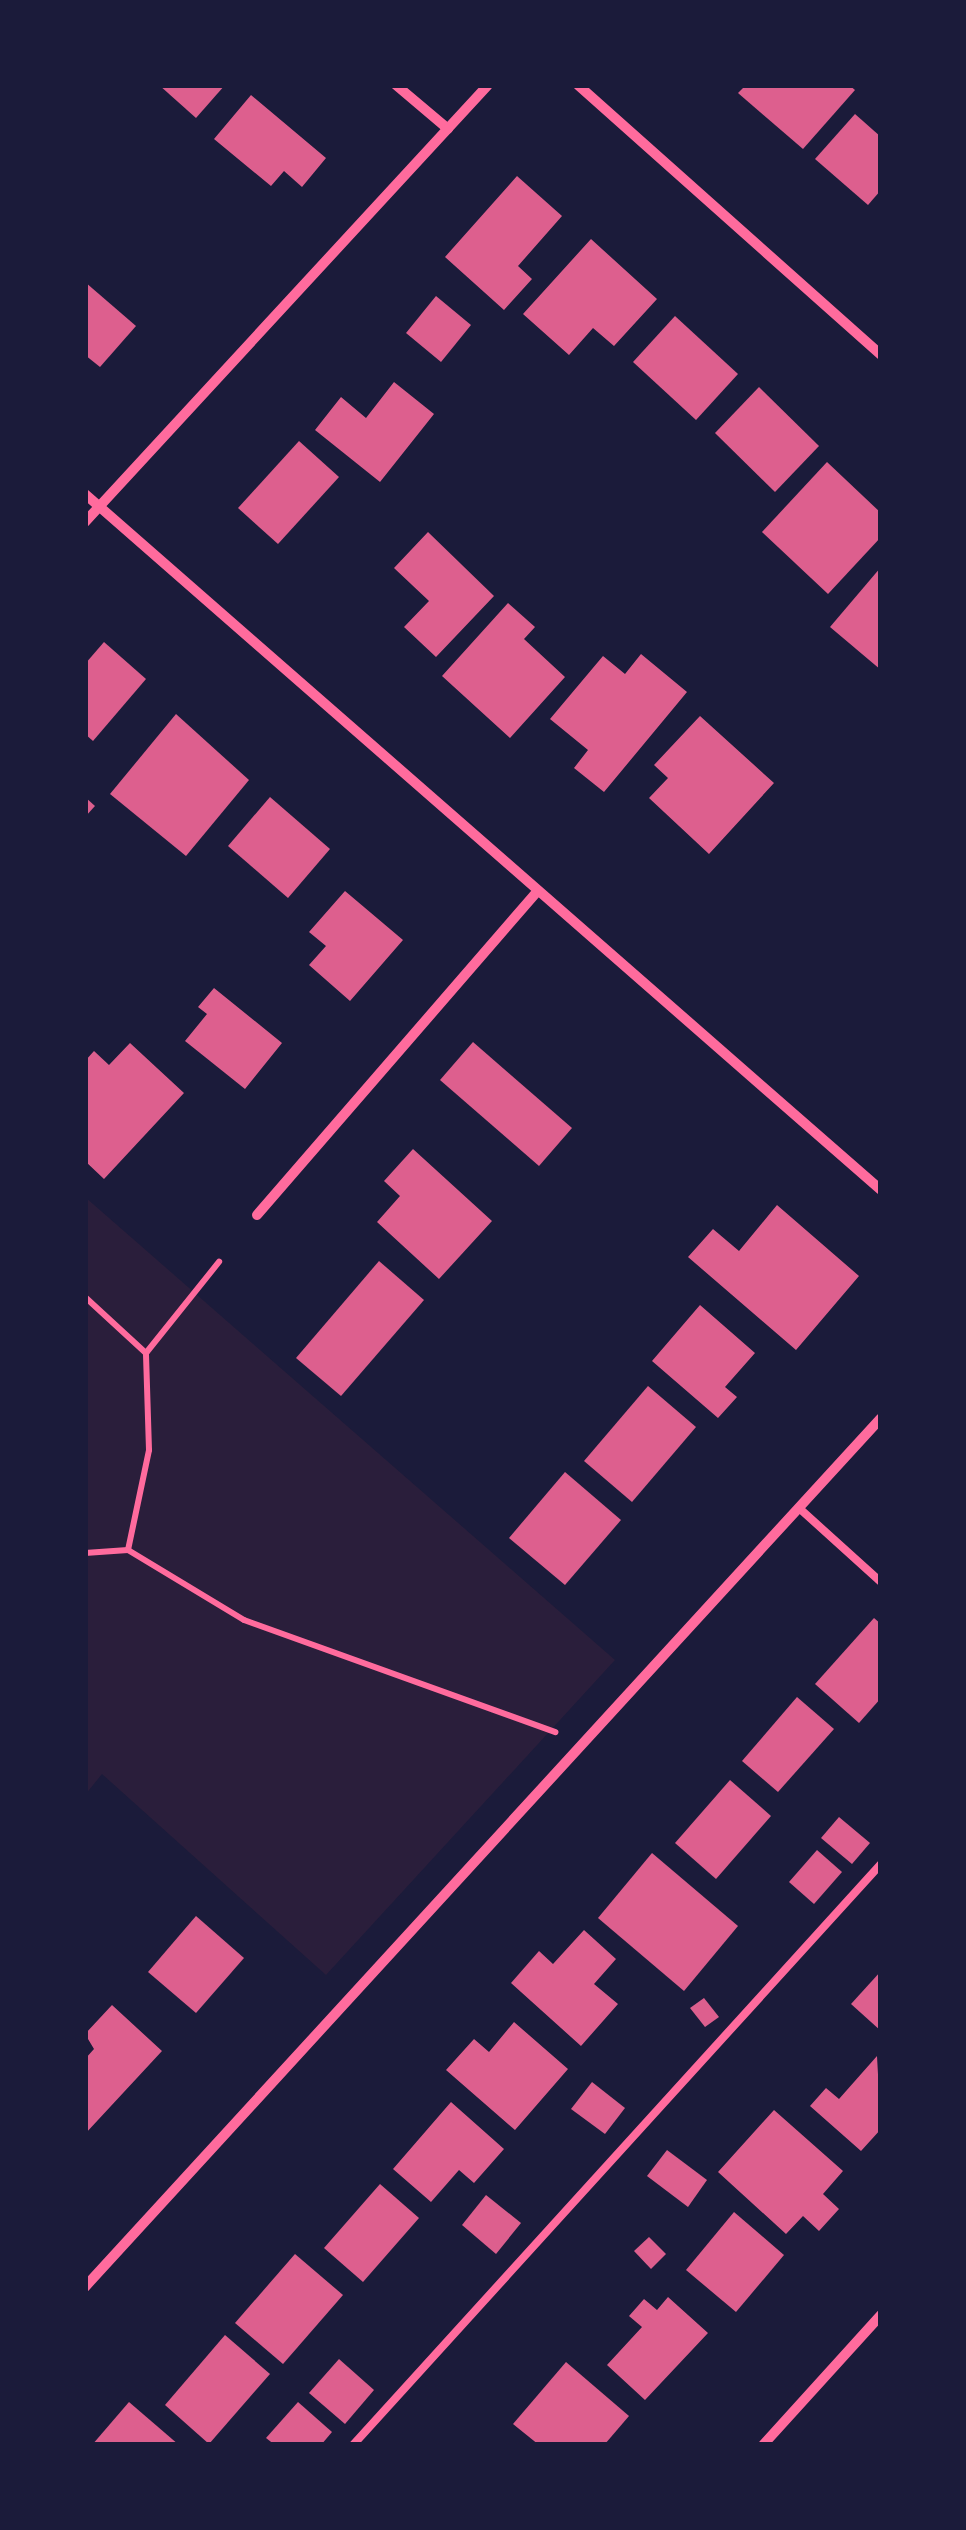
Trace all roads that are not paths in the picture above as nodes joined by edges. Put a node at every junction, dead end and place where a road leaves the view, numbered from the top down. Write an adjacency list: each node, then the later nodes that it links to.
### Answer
1 (396, 85): 4 (street)
2 (488, 85): 4 (street)
3 (578, 85): 5 (street)
4 (448, 130): 7 (street)
5 (881, 355)
6 (85, 494): 7 (street)
7 (99, 506): 8 (street); 9 (street)
8 (85, 522)
9 (537, 892): 10 (street); 11 (street)
10 (881, 1190)
11 (257, 1214)
12 (881, 1418): 13 (street)
13 (799, 1508): 14 (lane); 16 (street)
14 (881, 1582)
15 (881, 1864): 18 (lane)
16 (85, 2287)
17 (881, 2315): 19 (street)
18 (353, 2445)
19 (763, 2445)

